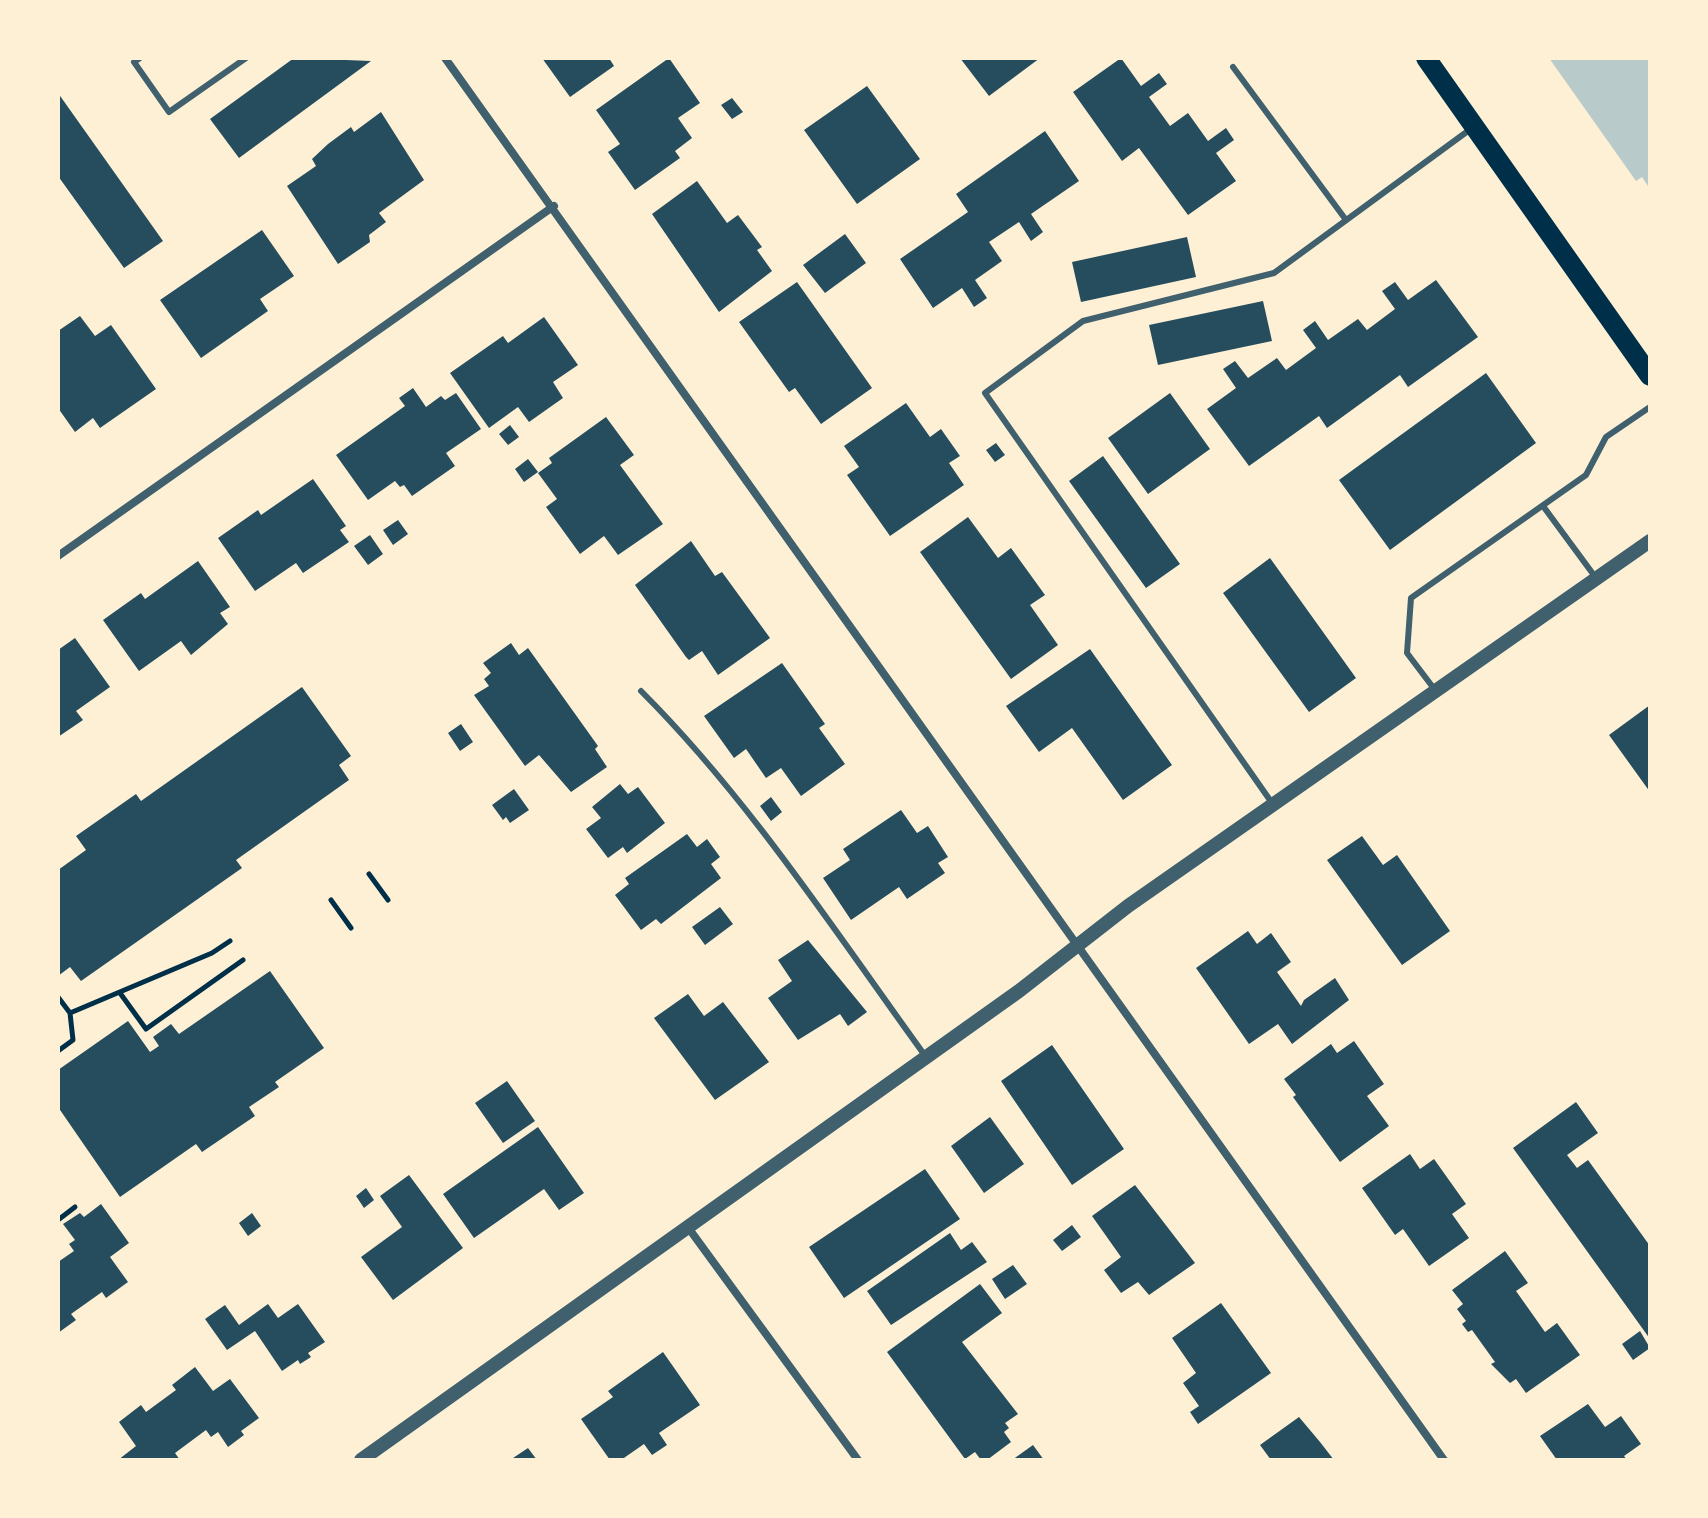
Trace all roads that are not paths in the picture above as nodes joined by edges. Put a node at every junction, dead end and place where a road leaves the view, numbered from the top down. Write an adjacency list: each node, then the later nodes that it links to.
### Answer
1 (140, 58): 2 (lane)
2 (246, 58)
3 (445, 58): 7 (street)
4 (1426, 58): 6 (main road)
5 (1233, 67): 8 (lane)
6 (1475, 126): 8 (lane); 9 (main road)
7 (554, 206): 13 (street); 18 (street)
8 (1346, 220): 17 (lane)
9 (1650, 376)
10 (1650, 407): 11 (lane)
11 (1543, 506): 14 (lane); 16 (lane)
12 (1650, 541): 14 (street)
13 (58, 556)
14 (1596, 578): 16 (street)
15 (641, 691): 19 (lane)
16 (1436, 691): 17 (street)
17 (1273, 805): 18 (street)
18 (1077, 946): 19 (street); 23 (street)
19 (926, 1057): 20 (street)
20 (687, 1226): 21 (street); 22 (street)
21 (361, 1460)
22 (858, 1460)
23 (1444, 1460)

